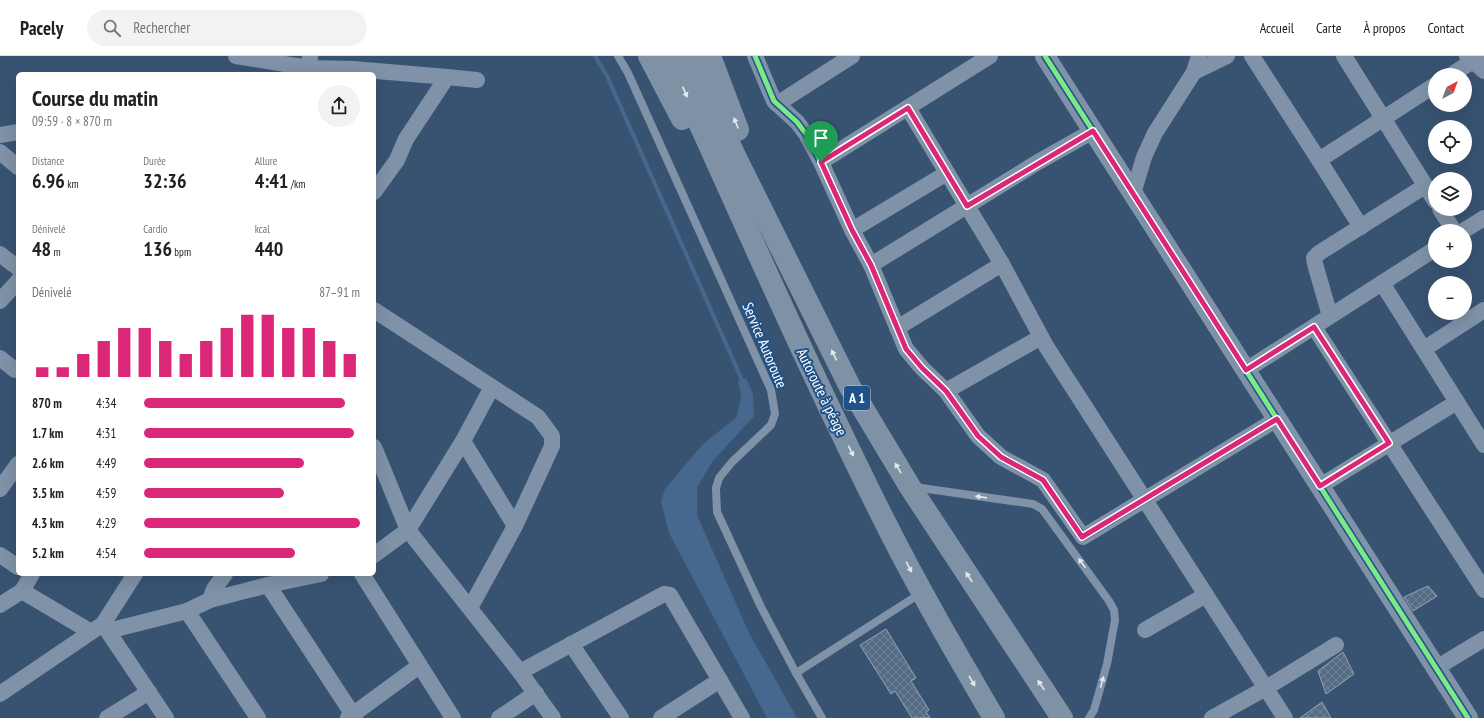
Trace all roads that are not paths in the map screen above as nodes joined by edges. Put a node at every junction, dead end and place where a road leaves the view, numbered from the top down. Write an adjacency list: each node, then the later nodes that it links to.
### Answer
1 (236, 56): 16 (street)
2 (618, 56): 102 (lane, Service Autoroute)
3 (649, 56): 54 (highway)
4 (669, 56): 54 (highway, Autoroute à péage / A 1, one-way to 54)
5 (690, 56): 49 (highway, A 1)
6 (710, 56): 49 (highway, one-way to 6)
7 (755, 56): 22 (street)
8 (852, 56): 22 (street)
9 (990, 56): 23 (street)
10 (1045, 56): 25 (street)
11 (1199, 56): 18 (street)
12 (1226, 56): 18 (street)
13 (1252, 56): 29 (street)
14 (1344, 56): 24 (street)
15 (1475, 61): 17 (street)
16 (309, 66): 19 (street)
17 (1463, 68)
18 (1194, 72): 36 (street)
19 (447, 77): 20 (street); 34 (street)
20 (477, 80)
21 (1428, 90): 24 (street)
22 (777, 104): 30 (street)
23 (908, 108): 30 (street); 32 (street)
24 (1383, 119): 29 (street); 33 (street)
25 (1093, 131): 36 (street); 37 (street)
26 (16, 132): 27 (street)
27 (0, 135)
28 (0, 152): 31 (street)
29 (1319, 160): 40 (street)
30 (821, 162): 41 (street)
31 (16, 164)
32 (947, 173): 37 (street); 41 (street)
33 (1426, 186): 35 (street); 40 (street)
34 (376, 189)
35 (1428, 189)
36 (1132, 194): 61 (street)
37 (967, 206): 44 (street); 45 (street)
38 (1483, 220): 39 (street)
39 (1472, 226)
40 (1361, 227): 53 (street)
41 (852, 230): 45 (street)
42 (1428, 253): 48 (street)
43 (0, 254): 46 (street)
44 (1002, 264): 56 (street); 57 (street)
45 (871, 265): 56 (street)
46 (16, 266)
47 (16, 283): 50 (street)
48 (1382, 283): 53 (street); 58 (street)
49 (802, 289): 72 (highway, A 1, one-way to 49)
50 (0, 301)
51 (1484, 310): 58 (street)
52 (376, 311): 62 (street)
53 (1330, 316): 55 (street)
54 (788, 320): 88 (highway, Autoroute à péage / A 1, one-way to 88)
55 (1314, 327): 61 (street); 67 (street)
56 (897, 328): 63 (street)
57 (1041, 337): 63 (street); 74 (street)
58 (1424, 349): 64 (street)
59 (0, 358): 60 (street)
60 (16, 370)
61 (1246, 370): 65 (street)
62 (492, 387): 66 (street); 75 (street)
63 (946, 391): 74 (street)
64 (1457, 402): 67 (street); 68 (street)
65 (1277, 419): 71 (street); 74 (street)
66 (463, 441): 75 (street); 76 (street)
67 (1389, 443): 71 (street); 86 (street)
68 (1484, 445)
69 (376, 452): 76 (street)
70 (16, 467): 73 (street)
71 (1320, 486): 100 (street)
72 (910, 487): 120 (highway, A 1, one-way to 72); 121 (lane, one-way to 72)
73 (0, 488)
74 (1144, 499): 89 (street)
75 (515, 526): 92 (street)
76 (408, 530): 77 (street); 92 (street)
77 (376, 554)
78 (0, 556): 79 (street)
79 (16, 566)
80 (26, 576): 87 (street)
81 (134, 576): 94 (street)
82 (224, 576): 90 (street)
83 (311, 576): 85 (street)
84 (363, 576): 99 (street)
85 (268, 585): 90 (street); 108 (street)
86 (1484, 590)
87 (22, 591): 91 (street); 94 (street)
88 (922, 592): 102 (lane); 119 (highway, Autoroute à péage / A 1, one-way to 119)
89 (1206, 595): 95 (street); 104 (street)
90 (210, 600): 93 (street)
91 (0, 605)
92 (470, 608): 101 (street)
93 (187, 611): 94 (street); 111 (street)
94 (101, 629): 105 (street); 107 (street)
95 (1145, 630)
96 (1484, 639): 100 (street)
97 (571, 644): 101 (street); 103 (street); 115 (street)
98 (1336, 645): 104 (street)
99 (419, 666): 108 (street); 112 (street)
100 (1436, 668): 124 (street)
101 (520, 672): 106 (street)
102 (796, 673): 118 (lane, Service Autoroute)
103 (720, 680): 116 (street); 117 (street)
104 (1266, 688): 122 (street); 123 (street)
105 (149, 692): 109 (street); 110 (street)
106 (536, 693): 113 (street); 114 (street)
107 (0, 694)
108 (352, 717)
109 (107, 718)
110 (166, 718)
111 (258, 718)
112 (453, 718)
113 (499, 718)
114 (553, 718)
115 (621, 718)
116 (661, 718)
117 (742, 718)
118 (822, 718)
119 (994, 718)
120 (1062, 718)
121 (1088, 718)
122 (1212, 718)
123 (1285, 718)
124 (1468, 718)

